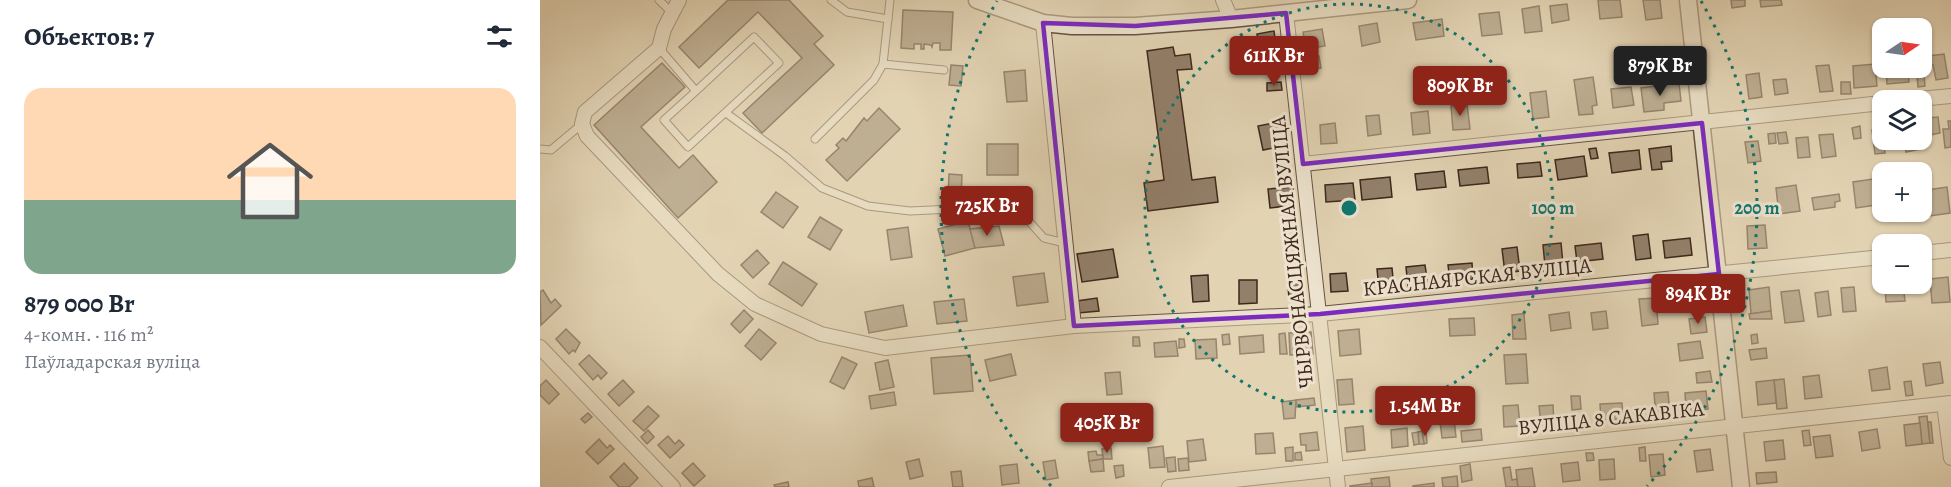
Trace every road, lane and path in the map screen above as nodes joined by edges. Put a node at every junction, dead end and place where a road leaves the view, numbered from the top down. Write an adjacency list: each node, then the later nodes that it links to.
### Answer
1 (659, 0): 10 (lane)
2 (679, 0): 10 (street)
3 (831, 0): 12 (lane)
4 (890, 0): 12 (lane)
5 (977, 0): 14 (street)
6 (1223, 0): 13 (street)
7 (1408, 0): 9 (street)
8 (1688, 0): 23 (street)
9 (1383, 1): 11 (street)
10 (672, 13): 15 (street)
11 (1286, 13): 13 (street); 27 (street, ЧЫРВОНАСЦЯЖНАЯ ВУЛІЦА)
12 (888, 19): 16 (lane)
13 (1231, 19): 14 (street)
14 (1043, 23): 28 (street)
15 (659, 48): 18 (lane); 24 (street)
16 (883, 64): 17 (lane); 25 (lane)
17 (944, 70)
18 (696, 91): 22 (lane); 22 (lane)
19 (1951, 96): 20 (street)
20 (1932, 98)
21 (1872, 105): 23 (street)
22 (726, 113): 28 (lane)
23 (1702, 123): 27 (street); 32 (street)
24 (582, 124): 26 (lane); 34 (street, КРАСНАЯРСКАЯ ВУЛІЦА)
25 (815, 139)
26 (540, 149)
27 (1304, 164): 33 (street, ЧЫРВОНАСЦЯЖНАЯ ВУЛІЦА)
28 (1066, 243): 34 (street)
29 (1951, 250): 30 (street)
30 (1932, 252)
31 (1872, 258): 32 (street, КРАСНАЯРСКАЯ ВУЛІЦА)
32 (1719, 274): 33 (street, КРАСНАЯРСКАЯ ВУЛІЦА); 37 (street)
33 (1320, 314): 34 (street, КРАСНАЯРСКАЯ ВУЛІЦА); 39 (street, ЧЫРВОНАСЦЯЖНАЯ ВУЛІЦА)
34 (1074, 326)
35 (540, 347): 40 (street)
36 (1948, 403): 37 (street, ВУЛІЦА 8 САКАВІКА); 38 (street)
37 (1735, 425): 39 (street, ВУЛІЦА 8 САКАВІКА); 43 (street)
38 (1951, 458)
39 (1336, 471): 41 (street, ВУЛІЦА 8 САКАВІКА); 42 (street, ЧЫРВОНАСЦЯЖНАЯ ВУЛІЦА)
40 (673, 487)
41 (1169, 487)
42 (1338, 487)
43 (1741, 487)

